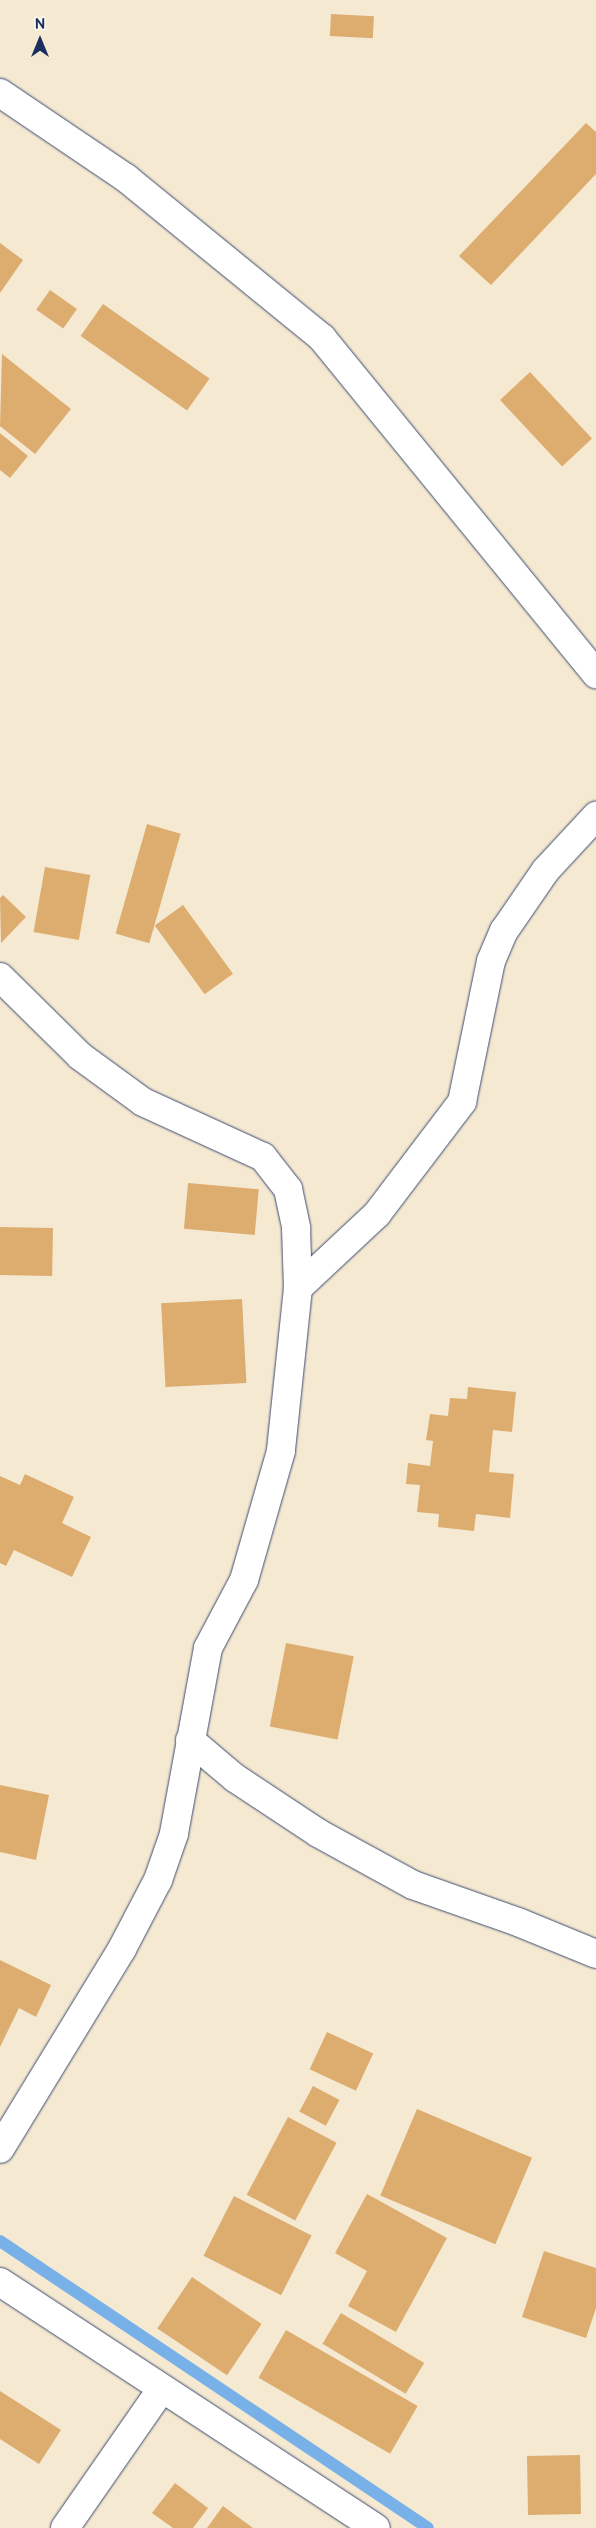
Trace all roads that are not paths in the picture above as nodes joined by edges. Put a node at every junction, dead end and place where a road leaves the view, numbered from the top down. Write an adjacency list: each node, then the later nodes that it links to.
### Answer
1 (0, 93): 2 (street)
2 (596, 674)
3 (596, 816): 5 (street)
4 (0, 977): 5 (street)
5 (298, 1288): 6 (street)
6 (190, 1740): 7 (street); 8 (street)
7 (596, 1954)
8 (0, 2149)
9 (0, 2282): 10 (street)
10 (161, 2390): 11 (street); 12 (street)
11 (65, 2528)
12 (376, 2528)

